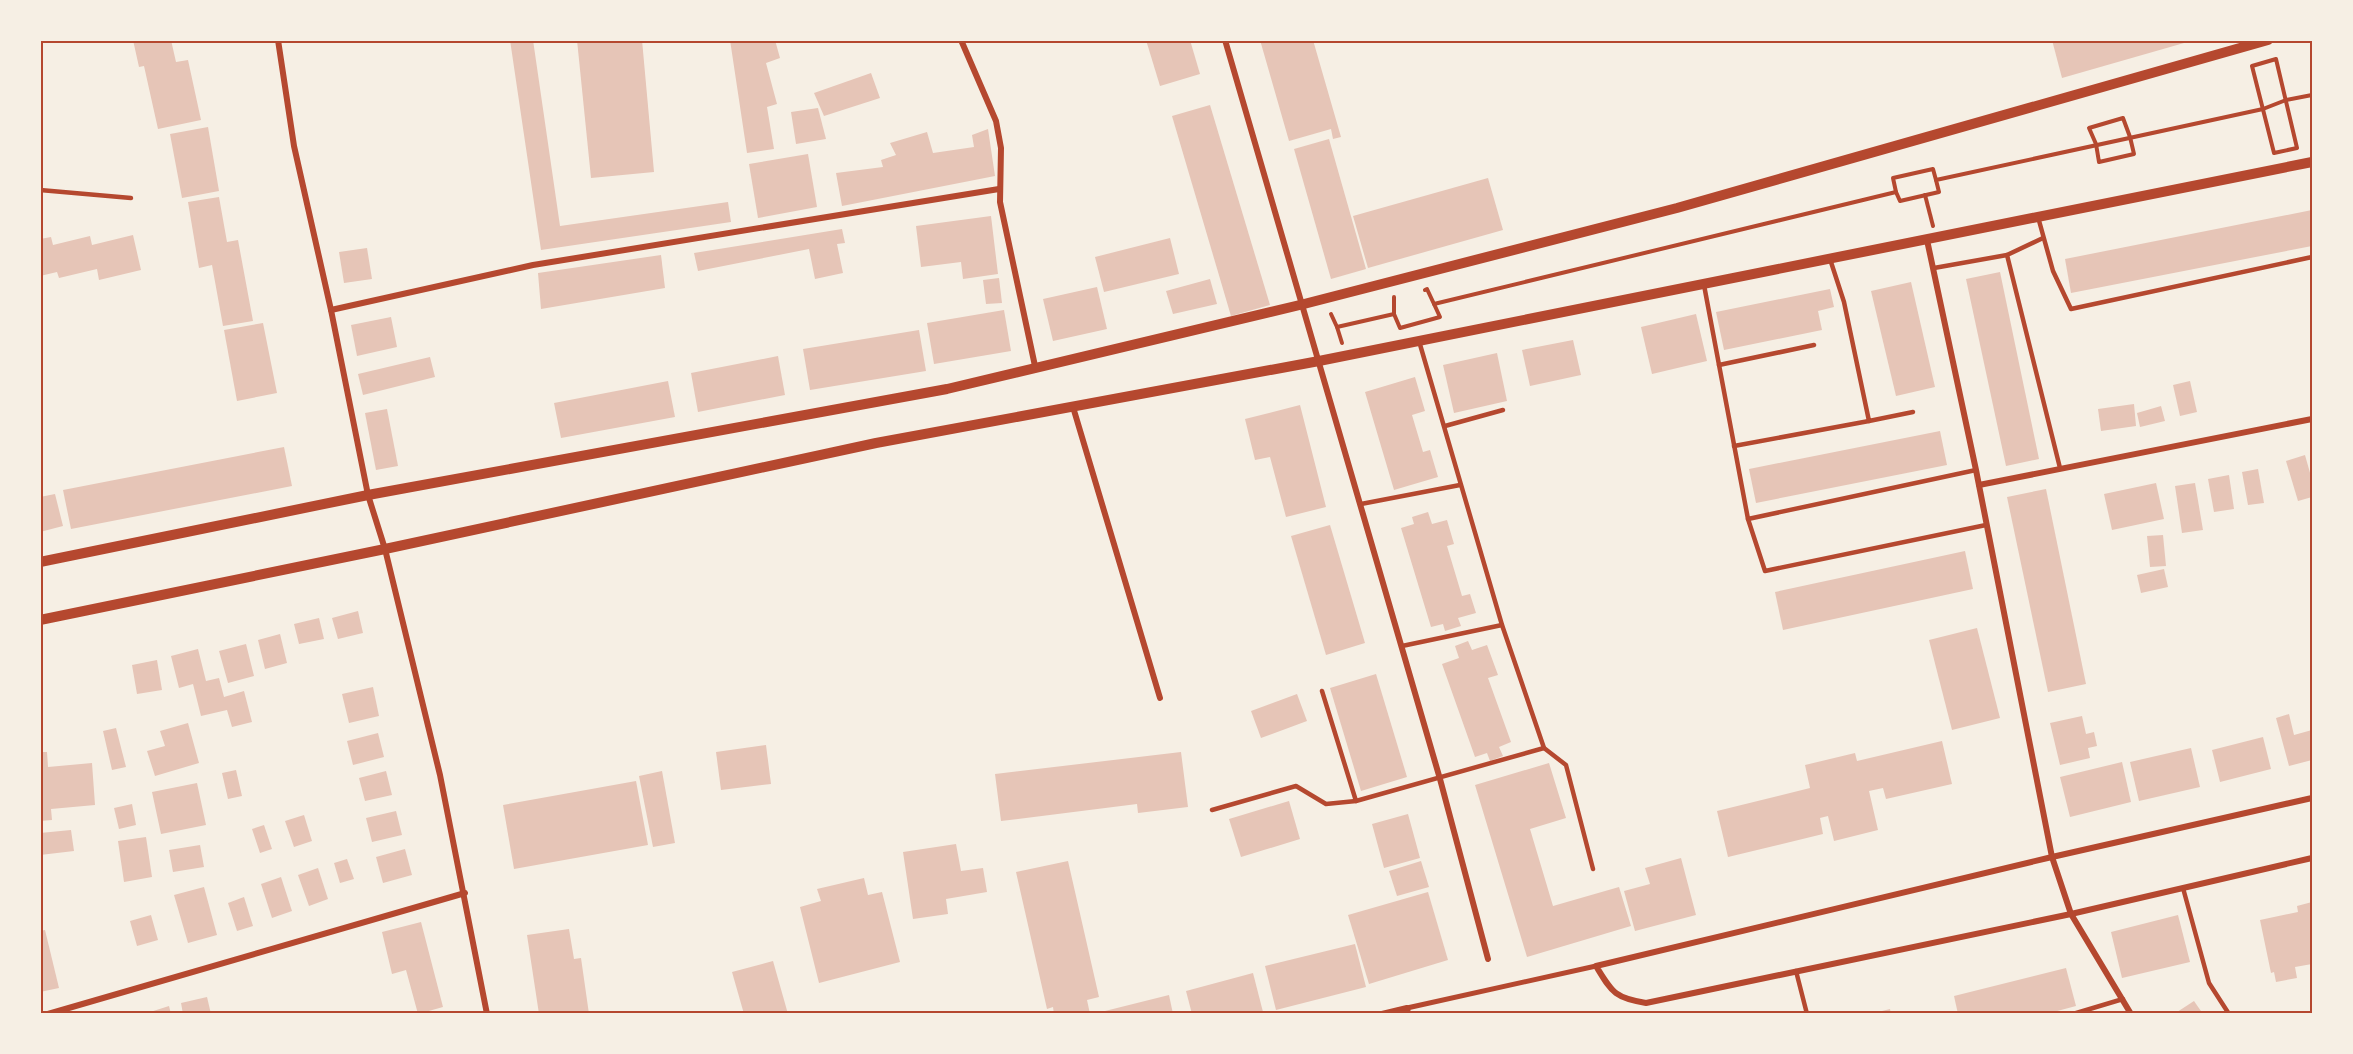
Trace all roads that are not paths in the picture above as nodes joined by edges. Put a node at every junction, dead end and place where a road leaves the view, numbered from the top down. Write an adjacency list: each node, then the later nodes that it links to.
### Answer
1 (278, 40): 18 (street)
2 (961, 40): 6 (street)
3 (1225, 40): 17 (street)
4 (2268, 40): 17 (street)
5 (2313, 162): 9 (street)
6 (999, 189): 18 (street); 23 (street)
7 (40, 190): 8 (lane)
8 (131, 198)
9 (2038, 218): 10 (lane); 11 (street)
10 (2043, 238): 12 (lane); 13 (lane)
11 (1931, 239): 14 (street); 15 (street)
12 (2007, 255): 15 (lane); 31 (lane)
13 (2313, 257)
14 (1830, 259): 16 (street); 28 (lane)
15 (1934, 267): 32 (street)
16 (1704, 284): 19 (street); 22 (lane)
17 (1304, 304): 21 (street); 23 (street)
18 (331, 310): 35 (street)
19 (1419, 341): 21 (street); 29 (lane)
20 (1814, 345): 22 (lane)
21 (1319, 361): 24 (street); 36 (street)
22 (1719, 365): 30 (lane)
23 (1035, 366): 35 (street)
24 (1073, 407): 39 (street); 45 (street)
25 (1503, 410): 29 (lane)
26 (1913, 411): 28 (lane)
27 (2313, 419): 31 (street)
28 (1869, 421): 30 (lane)
29 (1445, 426): 34 (lane)
30 (1734, 446): 37 (lane)
31 (2060, 468): 33 (street)
32 (1976, 470): 33 (street); 37 (lane)
33 (1979, 484): 38 (street)
34 (1460, 485): 36 (lane); 42 (lane)
35 (368, 495): 39 (street); 40 (street)
36 (1361, 504): 43 (street)
37 (1748, 519): 38 (lane)
38 (1986, 525): 51 (street)
39 (385, 549): 41 (street); 55 (street)
40 (40, 562)
41 (40, 620)
42 (1502, 625): 43 (lane); 46 (lane)
43 (1402, 646): 47 (street)
44 (1322, 692): 49 (lane)
45 (1160, 698)
46 (1544, 748): 47 (lane); 53 (lane)
47 (1440, 778): 49 (lane); 57 (street)
48 (2313, 798): 51 (street)
49 (1356, 801): 50 (lane)
50 (1212, 810)
51 (2052, 857): 56 (street); 58 (street)
52 (2313, 858): 54 (street)
53 (1593, 869)
54 (2183, 888): 56 (street); 68 (lane)
55 (465, 893): 62 (street); 63 (street)
56 (2071, 914): 59 (street); 60 (street)
57 (1488, 959)
58 (1596, 966): 59 (street); 61 (street)
59 (1796, 971): 65 (lane)
60 (2123, 999): 66 (lane); 67 (street)
61 (1408, 1011): 64 (street)
62 (48, 1014)
63 (487, 1014)
64 (1382, 1014)
65 (1807, 1014)
66 (2073, 1014)
67 (2132, 1014)
68 (2229, 1014)

